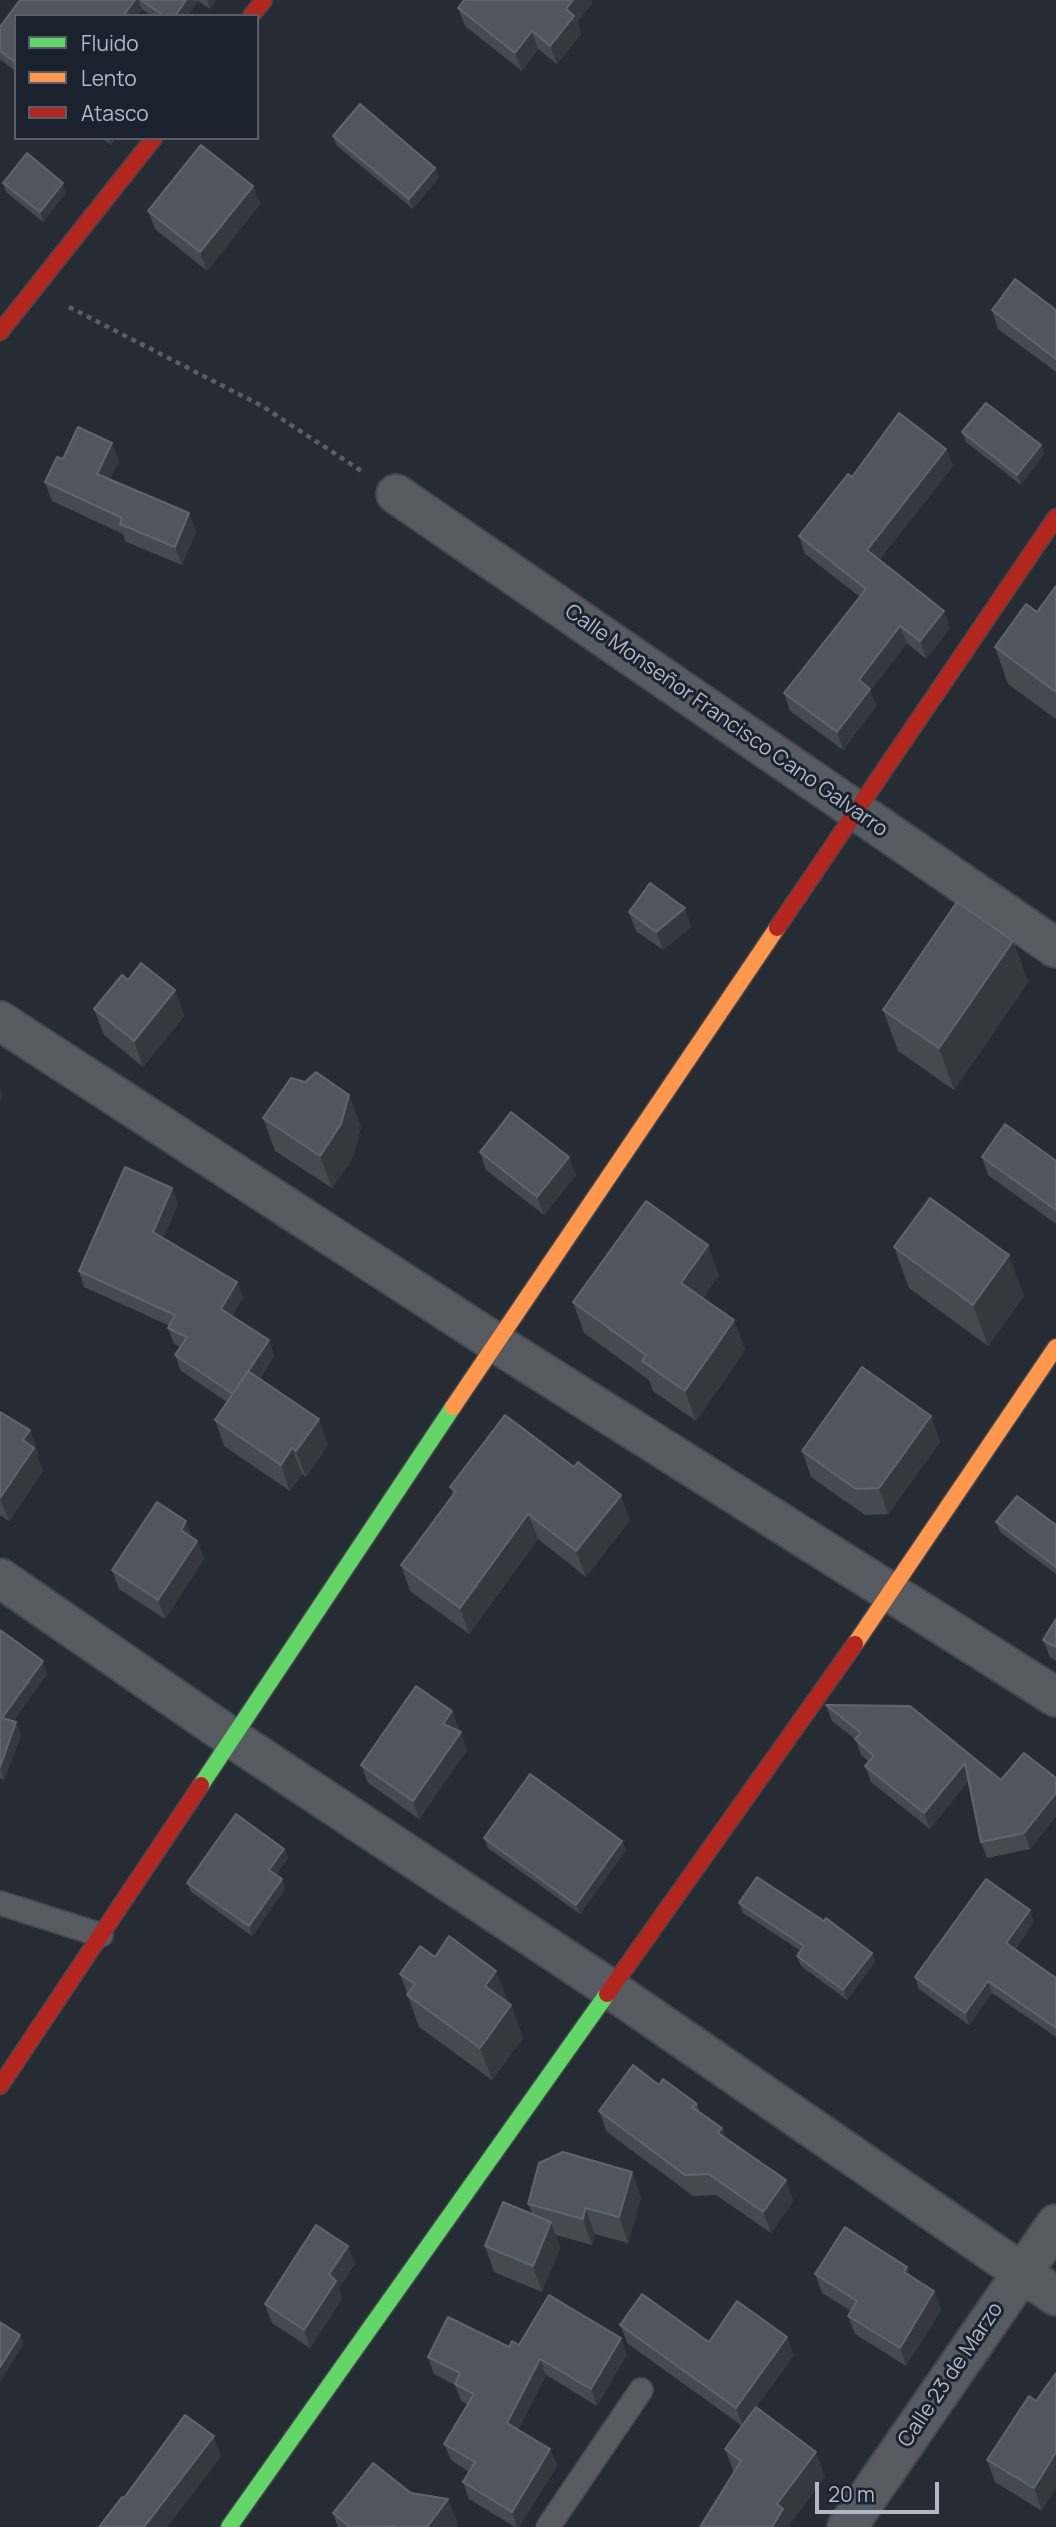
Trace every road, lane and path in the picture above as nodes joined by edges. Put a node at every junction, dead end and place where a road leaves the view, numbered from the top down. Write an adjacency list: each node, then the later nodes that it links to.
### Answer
1 (264, 0): 2 (street)
2 (253, 14)
3 (152, 140): 4 (street)
4 (35, 288): 5 (street); 6 (path)
5 (0, 332)
6 (396, 494): 8 (street, Calle Monseñor Francisco Cano Galvarro)
7 (1056, 517): 8 (street)
8 (857, 811): 9 (street, Calle Monseñor Francisco Cano Galvarro); 11 (street)
9 (1056, 948)
10 (0, 1021): 11 (street)
11 (496, 1343): 14 (street); 16 (street)
12 (1056, 1347): 14 (street)
13 (0, 1578): 16 (street)
14 (892, 1592): 15 (street); 19 (street)
15 (1056, 1697)
16 (232, 1738): 18 (street); 19 (street)
17 (0, 1903): 18 (lane)
18 (101, 1935): 20 (street)
19 (609, 1988): 22 (street); 25 (street)
20 (0, 2086)
21 (1056, 2224): 22 (street, Calle 23 de Marzo)
22 (1021, 2272): 23 (street); 27 (street, Calle 23 de Marzo)
23 (1056, 2296)
24 (641, 2390): 26 (lane)
25 (229, 2527)
26 (548, 2527)
27 (847, 2527)

